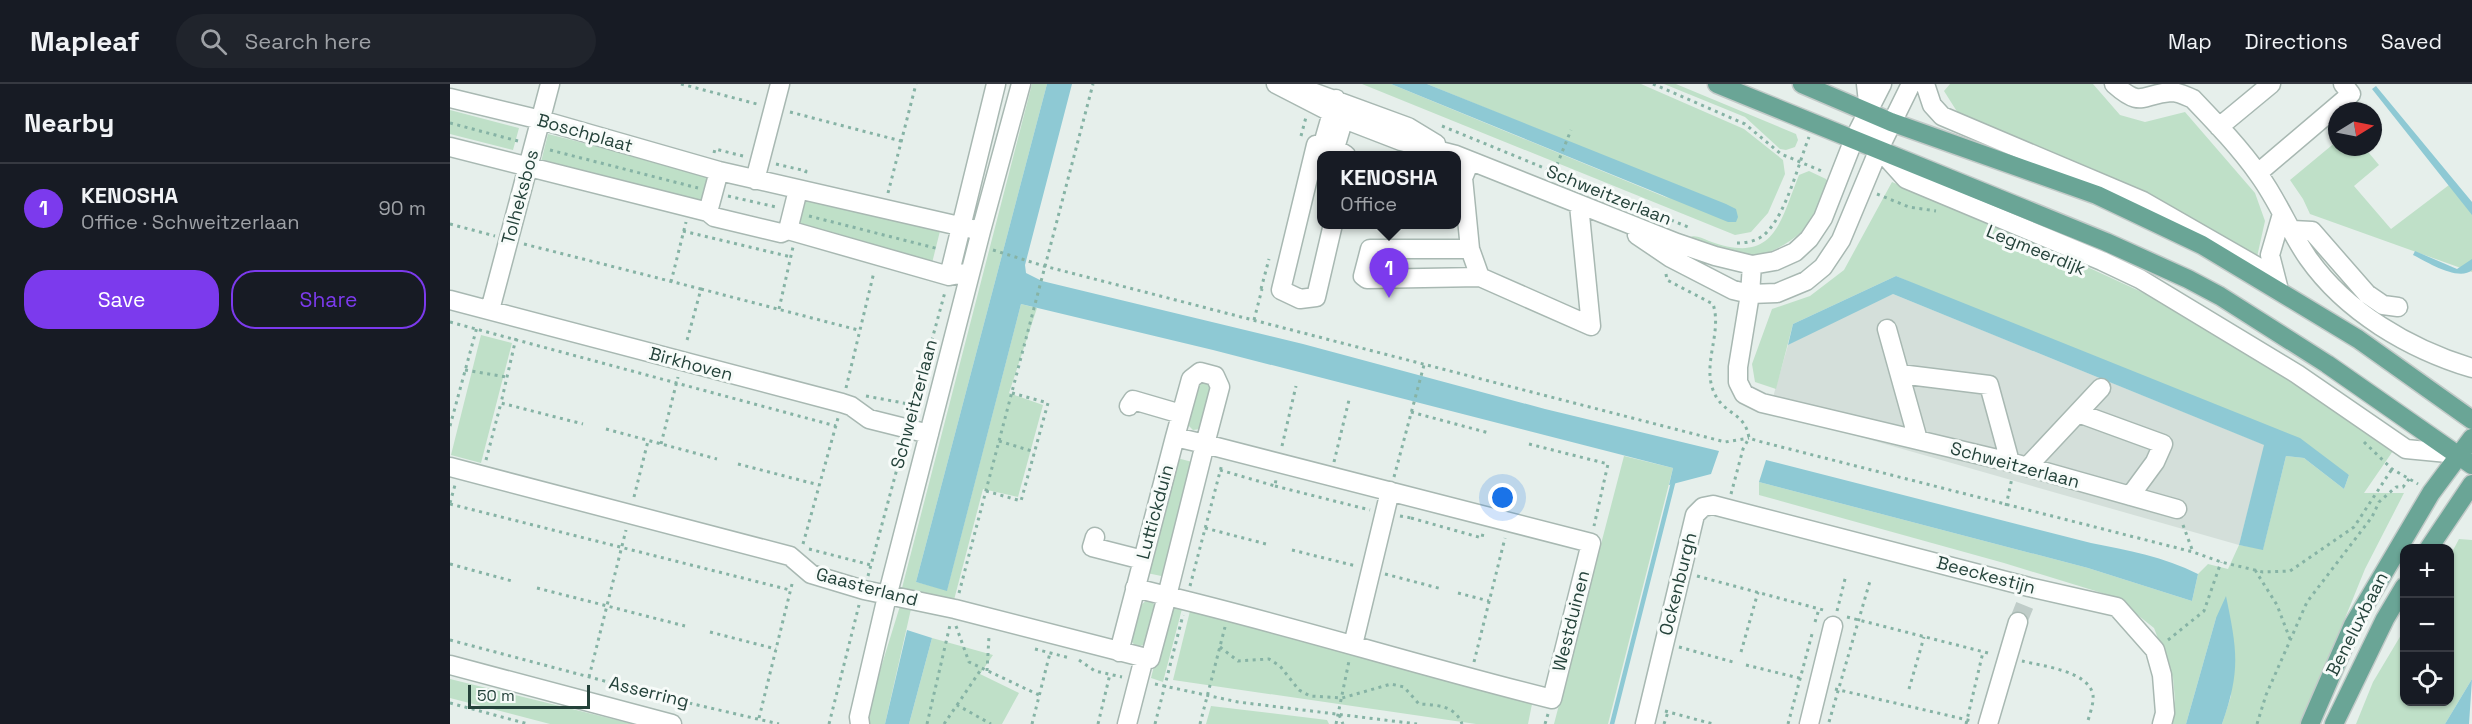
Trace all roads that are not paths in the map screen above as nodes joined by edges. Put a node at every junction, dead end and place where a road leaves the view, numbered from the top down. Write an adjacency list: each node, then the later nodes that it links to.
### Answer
1 (550, 84): 23 (street, Tolheksbos)
2 (780, 84): 35 (street)
3 (996, 84): 41 (street)
4 (1001, 84): 16 (street)
5 (1276, 84): 21 (street, Schweitzerlaan)
6 (1290, 84): 21 (street, Schweitzerlaan)
7 (1717, 84): 26 (main road, Legmeerdijk)
8 (1802, 84): 20 (main road)
9 (1858, 84): 20 (street)
10 (1866, 84): 22 (street, Legmeerdijk)
11 (1882, 84): 22 (street, Schweitzerlaan)
12 (1911, 84): 24 (street, Schweitzerlaan)
13 (1925, 84): 51 (street)
14 (2114, 84): 18 (street)
15 (2271, 84): 25 (street)
16 (1021, 86): 45 (street, Schweitzerlaan)
17 (2352, 87): 34 (street)
18 (2179, 89): 25 (street)
19 (450, 98): 23 (street, Boschplaat)
20 (1845, 102): 22 (main road)
21 (1340, 109): 28 (street); 30 (street, Schweitzerlaan)
22 (1869, 111): 24 (main road); 26 (street, Schweitzerlaan); 29 (street, Legmeerdijk)
23 (541, 120): 32 (street, Tolheksbos); 33 (street, Boschplaat)
24 (1891, 122): 29 (street, Schweitzerlaan); 51 (main road)
25 (2219, 127): 34 (street)
26 (1854, 139): 29 (main road, Legmeerdijk); 47 (street, Schweitzerlaan)
27 (450, 147): 32 (street)
28 (1335, 149): 42 (street)
29 (1879, 149): 52 (street, Schweitzerlaan); 69 (main road, Legmeerdijk); 69 (street, Legmeerdijk)
30 (1437, 151)
31 (1463, 158): 37 (street, Schweitzerlaan); 46 (street)
32 (527, 166): 38 (street); 55 (street, Tolheksbos)
33 (719, 171): 35 (street, Boschplaat); 38 (street)
34 (2258, 173): 39 (street)
35 (755, 180): 36 (street, Boschplaat)
36 (798, 190): 41 (street, Boschplaat); 44 (street)
37 (1579, 205): 40 (street, Schweitzerlaan); 50 (street)
38 (708, 212): 44 (street)
39 (2283, 214): 43 (street); 51 (street)
40 (1614, 219): 47 (street, Schweitzerlaan); 52 (street, Schweitzerlaan)
41 (961, 227): 45 (street, Boschplaat); 49 (street)
42 (1332, 229)
43 (2292, 230): 54 (street); 57 (street)
44 (792, 231): 49 (street)
45 (981, 231): 48 (street, Schweitzerlaan)
46 (1470, 249): 50 (street); 50 (street)
47 (1752, 265): 52 (street)
48 (970, 272): 49 (street); 64 (street, Schweitzerlaan)
49 (949, 276)
50 (1480, 278)
51 (2279, 291): 63 (main road)
52 (1750, 294): 67 (street, Schweitzerlaan)
53 (450, 300): 55 (street, Birkhoven)
54 (2398, 307)
55 (490, 310): 64 (street, Birkhoven)
56 (1887, 329): 58 (street)
57 (2472, 368)
58 (1900, 374): 67 (street); 70 (street)
59 (2101, 388): 61 (street)
60 (1129, 406): 62 (street)
61 (2078, 413): 70 (street); 74 (street)
62 (1181, 414): 65 (street, Luttickduin); 68 (street, Luttickduin)
63 (2472, 420)
64 (929, 434): 82 (street, Schweitzerlaan)
65 (1175, 436): 68 (street); 79 (street, Luttickduin)
66 (2472, 438): 69 (main road, Beneluxbaan)
67 (1918, 440): 70 (street, Schweitzerlaan)
68 (1205, 444): 73 (street); 83 (street)
69 (2465, 460): 97 (main road, Beneluxbaan)
70 (2018, 465): 74 (street, Schweitzerlaan)
71 (450, 467): 82 (street, Gaasterland)
72 (2472, 484): 78 (main road)
73 (1390, 490): 86 (street); 86 (street, Westduinen)
74 (2130, 496): 76 (street, Schweitzerlaan)
75 (1727, 508): 94 (street, Ockenburgh); 96 (street, Beeckestijn)
76 (2177, 509)
77 (1095, 537): 79 (street)
78 (2432, 544)
79 (1143, 560): 80 (street, Luttickduin)
80 (1135, 588): 83 (street); 87 (street, Luttickduin)
81 (2400, 594): 98 (main road, Beneluxbaan)
82 (888, 595): 87 (street, Gaasterland); 90 (street, Schweitzerlaan)
83 (1167, 596): 86 (street, Westduinen); 88 (street)
84 (1840, 621): 95 (street)
85 (2018, 622): 91 (street)
86 (1353, 645)
87 (1119, 652): 88 (street, Gaasterland)
88 (1147, 658): 93 (street)
89 (450, 665): 92 (street, Asserring)
90 (858, 722)
91 (1982, 723)
92 (672, 724)
93 (1127, 724)
94 (1645, 724)
95 (1809, 724)
96 (2162, 724)
97 (2310, 724)
98 (2334, 724)

